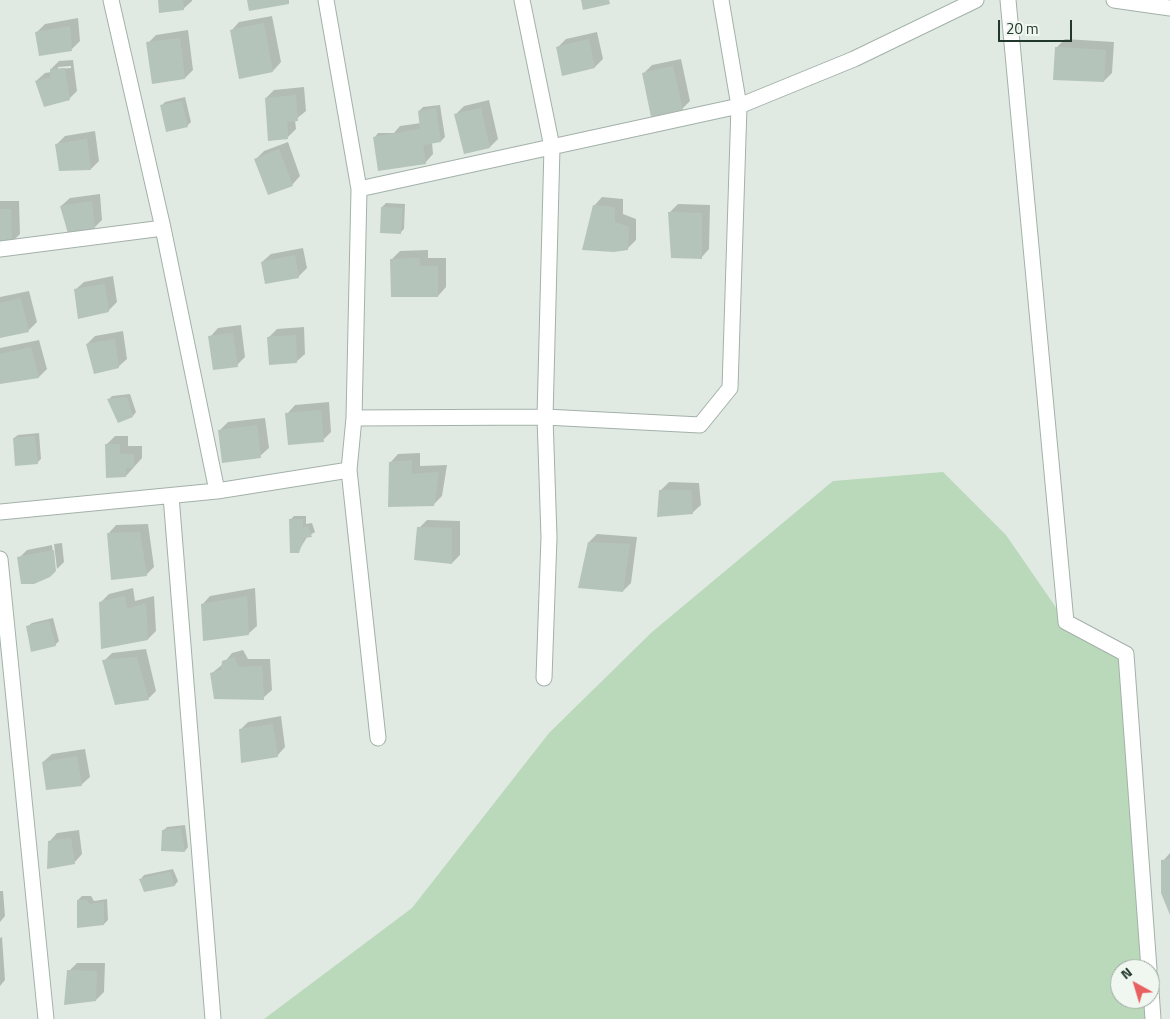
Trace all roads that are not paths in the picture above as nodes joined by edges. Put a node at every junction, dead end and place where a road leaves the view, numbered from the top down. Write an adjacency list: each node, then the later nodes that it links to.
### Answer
1 (111, 0): 12 (street)
2 (326, 0): 11 (street)
3 (522, 0): 10 (street)
4 (721, 0): 9 (street)
5 (976, 0): 9 (street)
6 (1008, 0): 23 (street)
7 (1114, 0): 8 (street)
8 (1170, 8)
9 (739, 106): 10 (street); 14 (street)
10 (552, 147): 11 (street); 14 (street)
11 (359, 189): 15 (street)
12 (163, 228): 13 (street); 17 (street)
13 (0, 248)
14 (545, 417): 15 (street); 21 (street)
15 (354, 418): 16 (street)
16 (349, 470): 17 (street); 22 (street)
17 (217, 491): 18 (street)
18 (171, 496): 19 (street); 25 (street)
19 (0, 512)
20 (0, 559): 24 (street)
21 (544, 678)
22 (378, 738)
23 (1149, 959)
24 (46, 1019)
25 (214, 1019)

